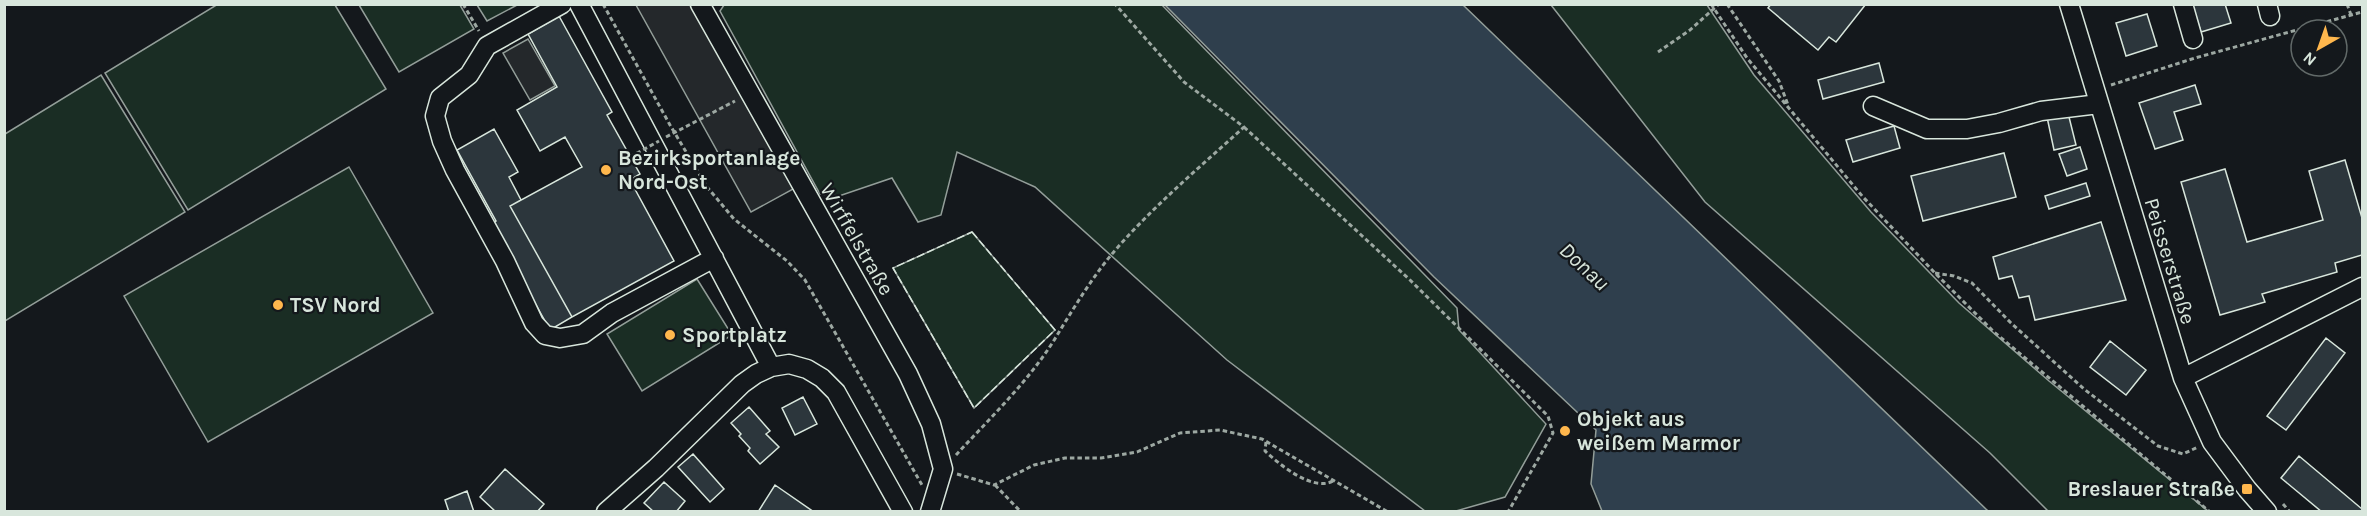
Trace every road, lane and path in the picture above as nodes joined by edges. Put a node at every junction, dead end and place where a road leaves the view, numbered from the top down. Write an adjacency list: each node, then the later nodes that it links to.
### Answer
1 (464, 4): 17 (path)
2 (562, 4): 17 (street)
3 (579, 4): 27 (street)
4 (603, 4): 24 (path)
5 (700, 4): 19 (street, Wirffelstraße)
6 (1115, 4): 23 (path)
7 (1710, 4): 13 (path)
8 (1719, 4): 13 (path)
9 (1727, 4): 22 (path)
10 (2069, 4): 20 (street, Peisserstraße)
11 (2183, 4): 16 (street)
12 (2347, 4): 15 (path)
13 (1714, 9): 18 (path); 22 (path)
14 (2362, 12): 15 (path)
15 (2350, 15): 20 (path)
16 (2193, 39)
17 (487, 46): 27 (street)
18 (1658, 52)
19 (750, 93): 24 (path); 34 (street, Wirffelstraße)
20 (2097, 97): 21 (street); 31 (street, Peisserstraße)
21 (1873, 106)
22 (1790, 109): 28 (path)
23 (1244, 127): 34 (path); 42 (path)
24 (674, 133): 37 (path)
25 (659, 141): 26 (path, bridge)
26 (630, 157)
27 (714, 258): 30 (street)
28 (1935, 273): 33 (path); 43 (path)
29 (2362, 287): 31 (street)
30 (771, 366): 38 (street); 39 (street)
31 (2183, 378): 33 (street, Peisserstraße)
32 (1266, 441): 35 (path); 35 (path); 36 (path)
33 (2212, 442): 44 (street, Peisserstraße)
34 (943, 469): 36 (path); 37 (street, Wirffelstraße)
35 (1333, 481): 41 (path)
36 (994, 485): 40 (path)
37 (931, 508)
38 (606, 512)
39 (903, 512)
40 (1021, 512)
41 (1388, 512)
42 (1508, 512)
43 (2210, 512)
44 (2267, 512)

